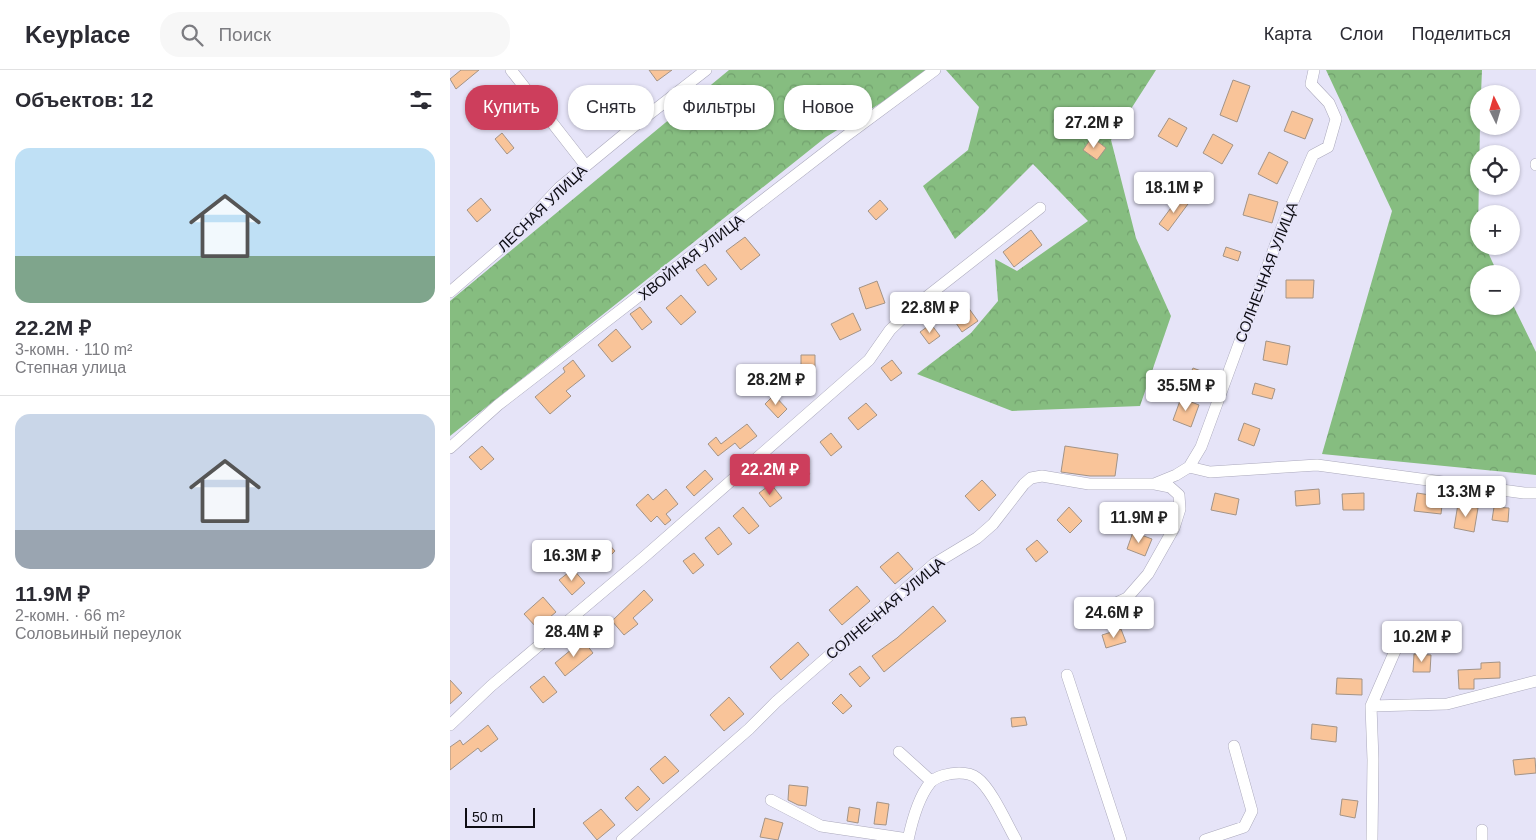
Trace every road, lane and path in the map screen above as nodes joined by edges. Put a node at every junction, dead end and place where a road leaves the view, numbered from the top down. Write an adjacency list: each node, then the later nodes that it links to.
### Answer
1 (511, 70): 5 (street)
2 (706, 70): 5 (street, ЛЕСНАЯ УЛИЦА)
3 (935, 70): 8 (street, ХВОЙНАЯ УЛИЦА)
4 (1314, 70): 9 (street, СОЛНЕЧНАЯ УЛИЦА)
5 (586, 166): 7 (street, ЛЕСНАЯ УЛИЦА)
6 (1040, 208): 17 (street)
7 (450, 292)
8 (450, 448)
9 (1189, 467): 10 (street, СОЛНЕЧНАЯ УЛИЦА); 11 (street)
10 (1154, 484): 12 (street); 22 (street, СОЛНЕЧНАЯ УЛИЦА)
11 (1536, 493)
12 (1084, 618)
13 (1398, 644): 16 (street)
14 (1066, 675): 25 (street)
15 (1536, 680): 16 (street)
16 (1371, 706): 27 (street)
17 (450, 725)
18 (1234, 746): 26 (street)
19 (899, 752): 20 (street)
20 (931, 781): 23 (street); 24 (street)
21 (771, 800): 23 (street)
22 (622, 840)
23 (908, 840)
24 (1016, 840)
25 (1121, 840)
26 (1205, 840)
27 (1372, 840)

